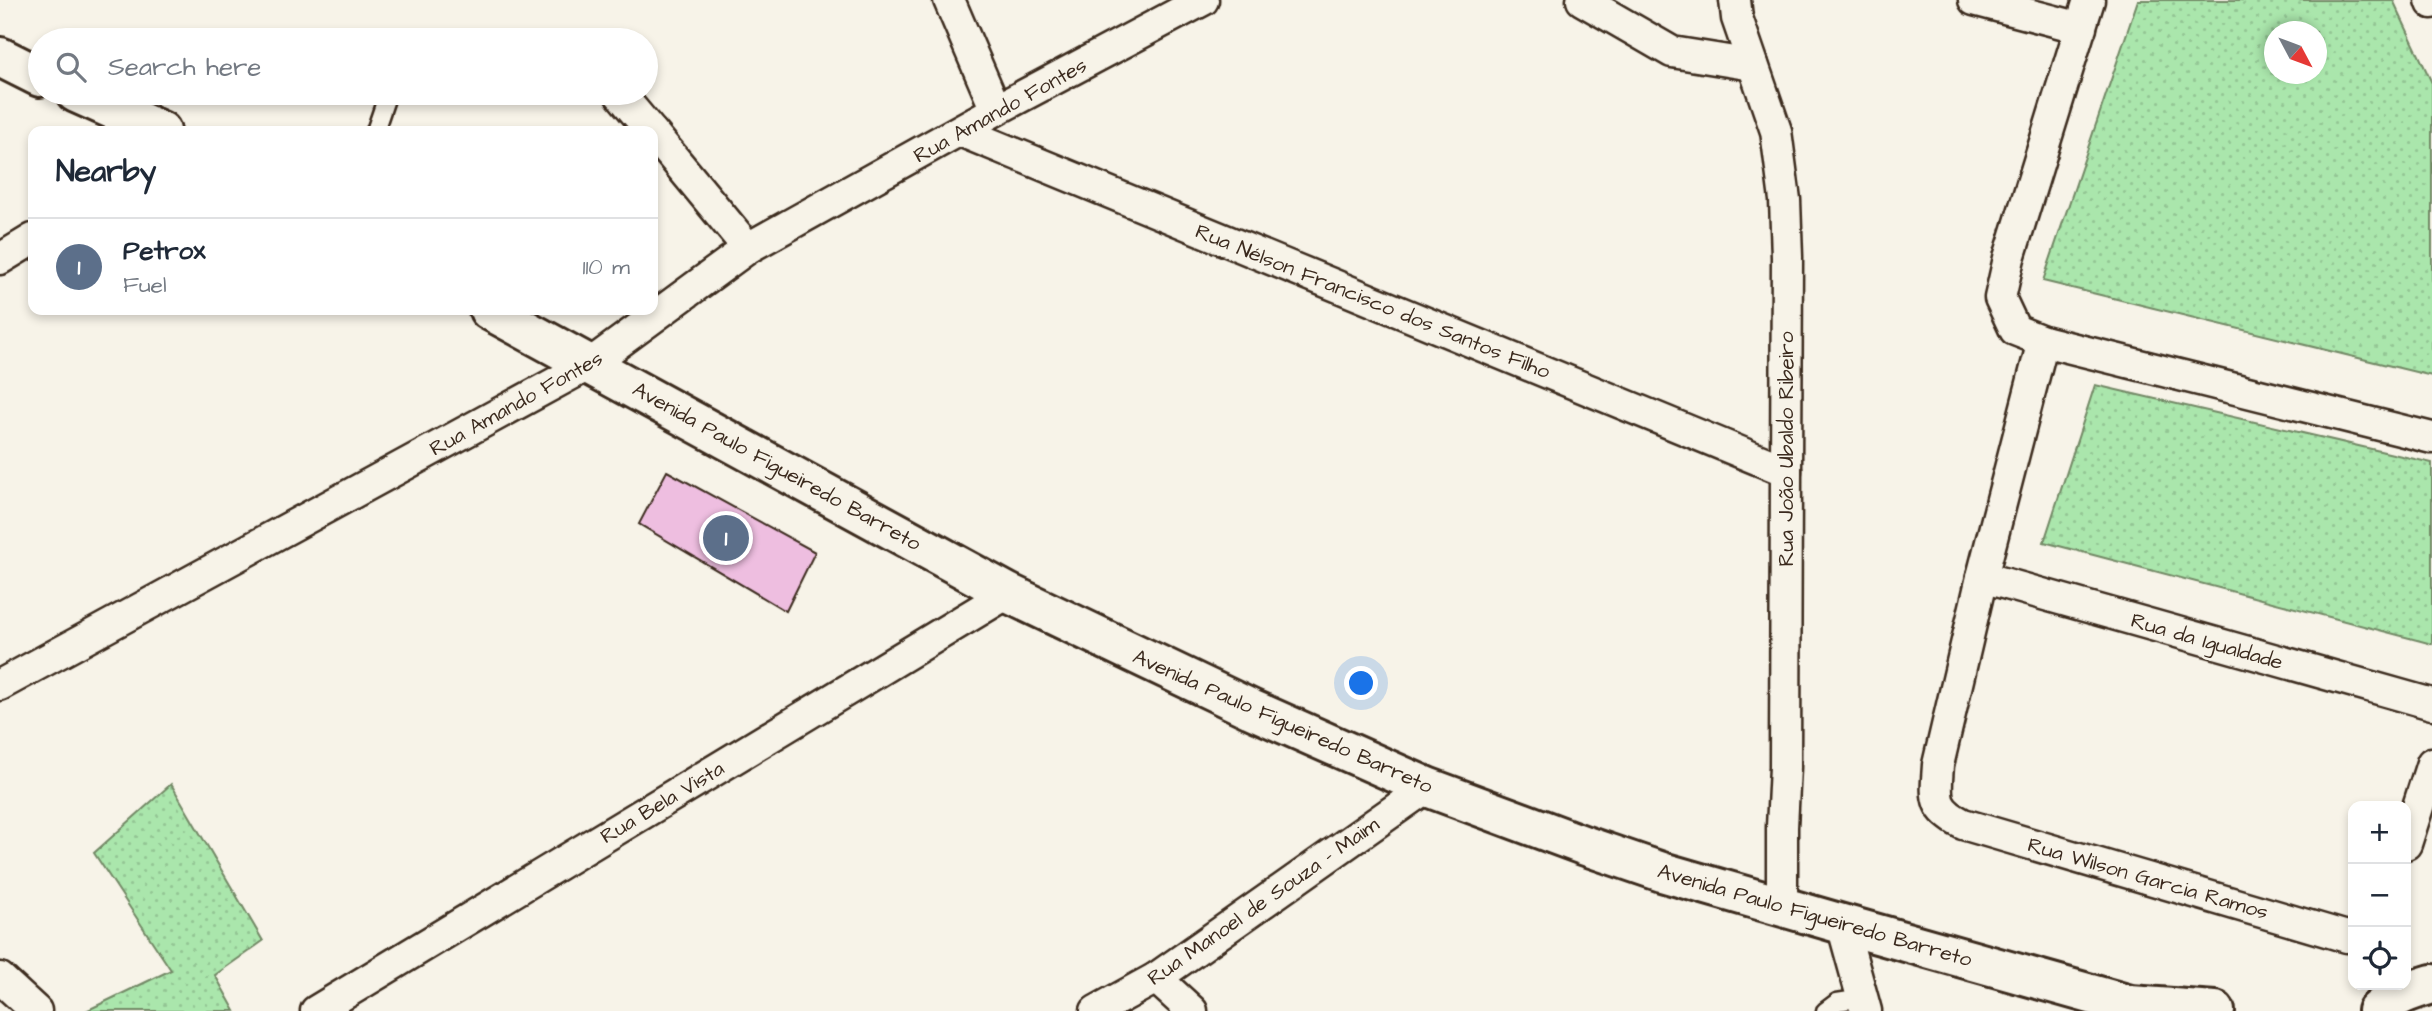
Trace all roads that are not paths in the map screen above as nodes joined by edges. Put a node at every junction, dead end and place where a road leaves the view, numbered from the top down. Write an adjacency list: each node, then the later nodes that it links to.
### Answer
1 (949, 0): 13 (street)
2 (1582, 0): 8 (street)
3 (1735, 0): 8 (street, Rua João Ubaldo Ribeiro)
4 (1974, 0): 6 (street)
5 (1194, 3): 13 (street, Rua Amando Fontes)
6 (2085, 14): 25 (street)
7 (0, 57): 9 (main road)
8 (1753, 65): 28 (street, Rua João Ubaldo Ribeiro)
9 (28, 71)
10 (103, 105): 14 (main road)
11 (384, 105): 15 (lane)
12 (629, 105): 16 (street)
13 (996, 110): 17 (street, Rua Amando Fontes)
14 (150, 126)
15 (377, 126)
16 (647, 126)
17 (960, 131): 20 (street, Rua Amando Fontes); 28 (street, Rua Nélson Francisco dos Santos Filho)
18 (658, 139): 20 (street)
19 (28, 242): 21 (street)
20 (748, 248): 22 (street, Rua Amando Fontes)
21 (0, 260)
22 (658, 314)
23 (498, 315): 26 (main road, Avenida Paulo Figueiredo Barreto)
24 (657, 315): 26 (street, Rua Amando Fontes)
25 (2043, 341): 27 (street); 29 (street)
26 (590, 364): 30 (main road, Avenida Paulo Figueiredo Barreto); 31 (street, Rua Amando Fontes)
27 (2432, 438)
28 (1786, 471): 36 (street, Rua João Ubaldo Ribeiro)
29 (1982, 577): 32 (street, Rua da Igualdade); 38 (street, Rua Wilson Garcia Ramos)
30 (1009, 593): 34 (main road, Avenida Paulo Figueiredo Barreto); 45 (street, Rua Bela Vista)
31 (0, 685)
32 (2432, 704)
33 (2432, 763): 35 (street)
34 (1427, 787): 36 (main road, Avenida Paulo Figueiredo Barreto); 40 (street, Rua Manoel de Souza - Maim)
35 (2411, 828)
36 (1782, 906): 37 (main road, Avenida Paulo Figueiredo Barreto)
37 (1842, 924): 42 (street); 43 (main road, Avenida Paulo Figueiredo Barreto)
38 (2348, 937)
39 (0, 978): 44 (street)
40 (1156, 978): 46 (street, Rua Manoel de Souza - Maim); 47 (street)
41 (2432, 984): 50 (main road)
42 (1864, 1004): 48 (lane)
43 (2134, 1008): 49 (main road, Avenida Paulo Figueiredo Barreto)
44 (36, 1011)
45 (316, 1011)
46 (1096, 1011)
47 (1192, 1011)
48 (1825, 1011)
49 (2215, 1011)
50 (2377, 1011)

